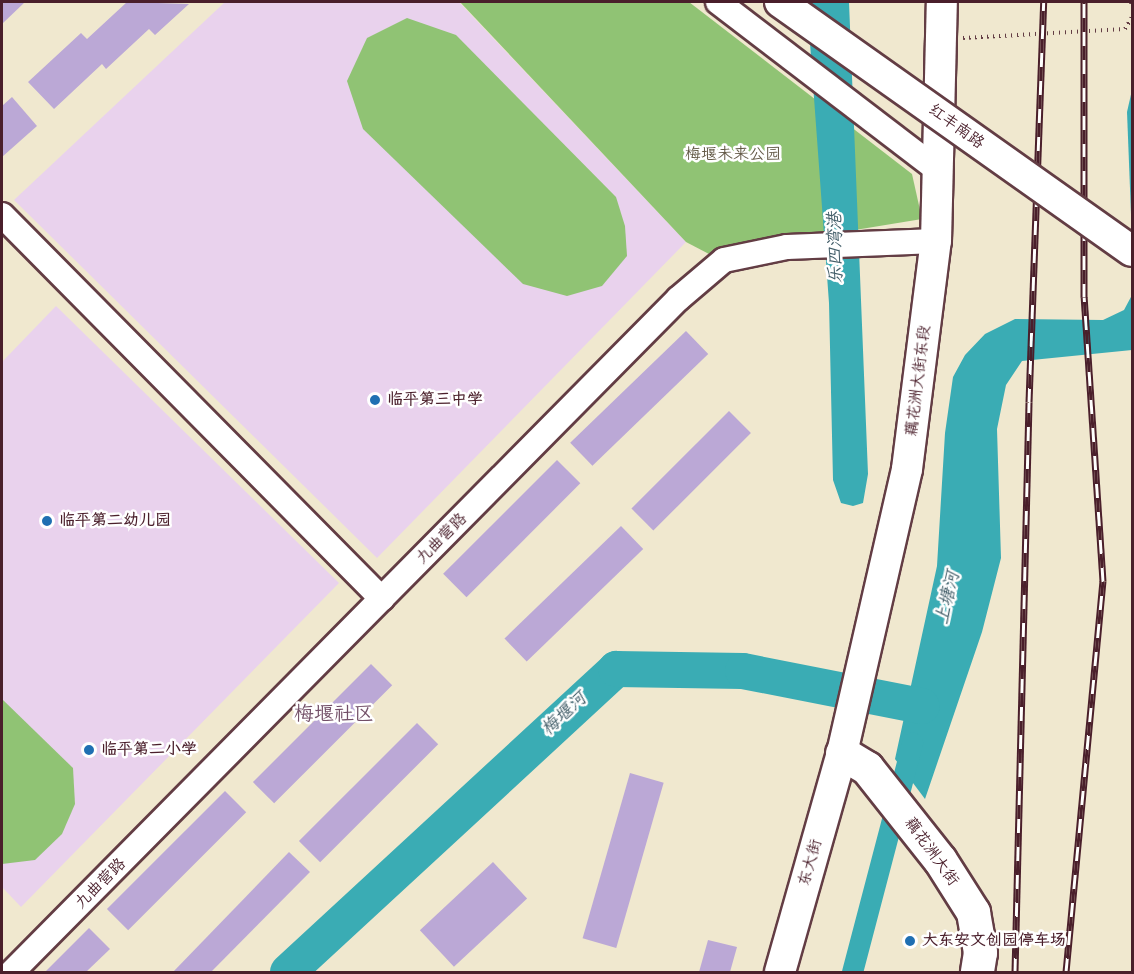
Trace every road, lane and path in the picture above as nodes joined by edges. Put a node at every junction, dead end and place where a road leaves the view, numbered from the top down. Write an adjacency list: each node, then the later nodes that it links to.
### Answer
1 (718, 2): 7 (street)
2 (780, 2): 10 (street, 红丰南路, bridge)
3 (1131, 2): 4 (path)
4 (1132, 7)
5 (939, 11): 6 (path); 7 (street, 藕花洲大街东段)
6 (1132, 17)
7 (939, 171): 9 (street, 藕花洲大街东段)
8 (2, 214): 11 (street)
9 (936, 241): 11 (street, 九曲营路); 12 (street, 藕花洲大街东段)
10 (1132, 251)
11 (382, 599): 13 (street, 九曲营路)
12 (850, 758): 14 (street, 东大街); 15 (main road, 藕花洲大街)
13 (12, 972)
14 (780, 972)
15 (977, 972)

